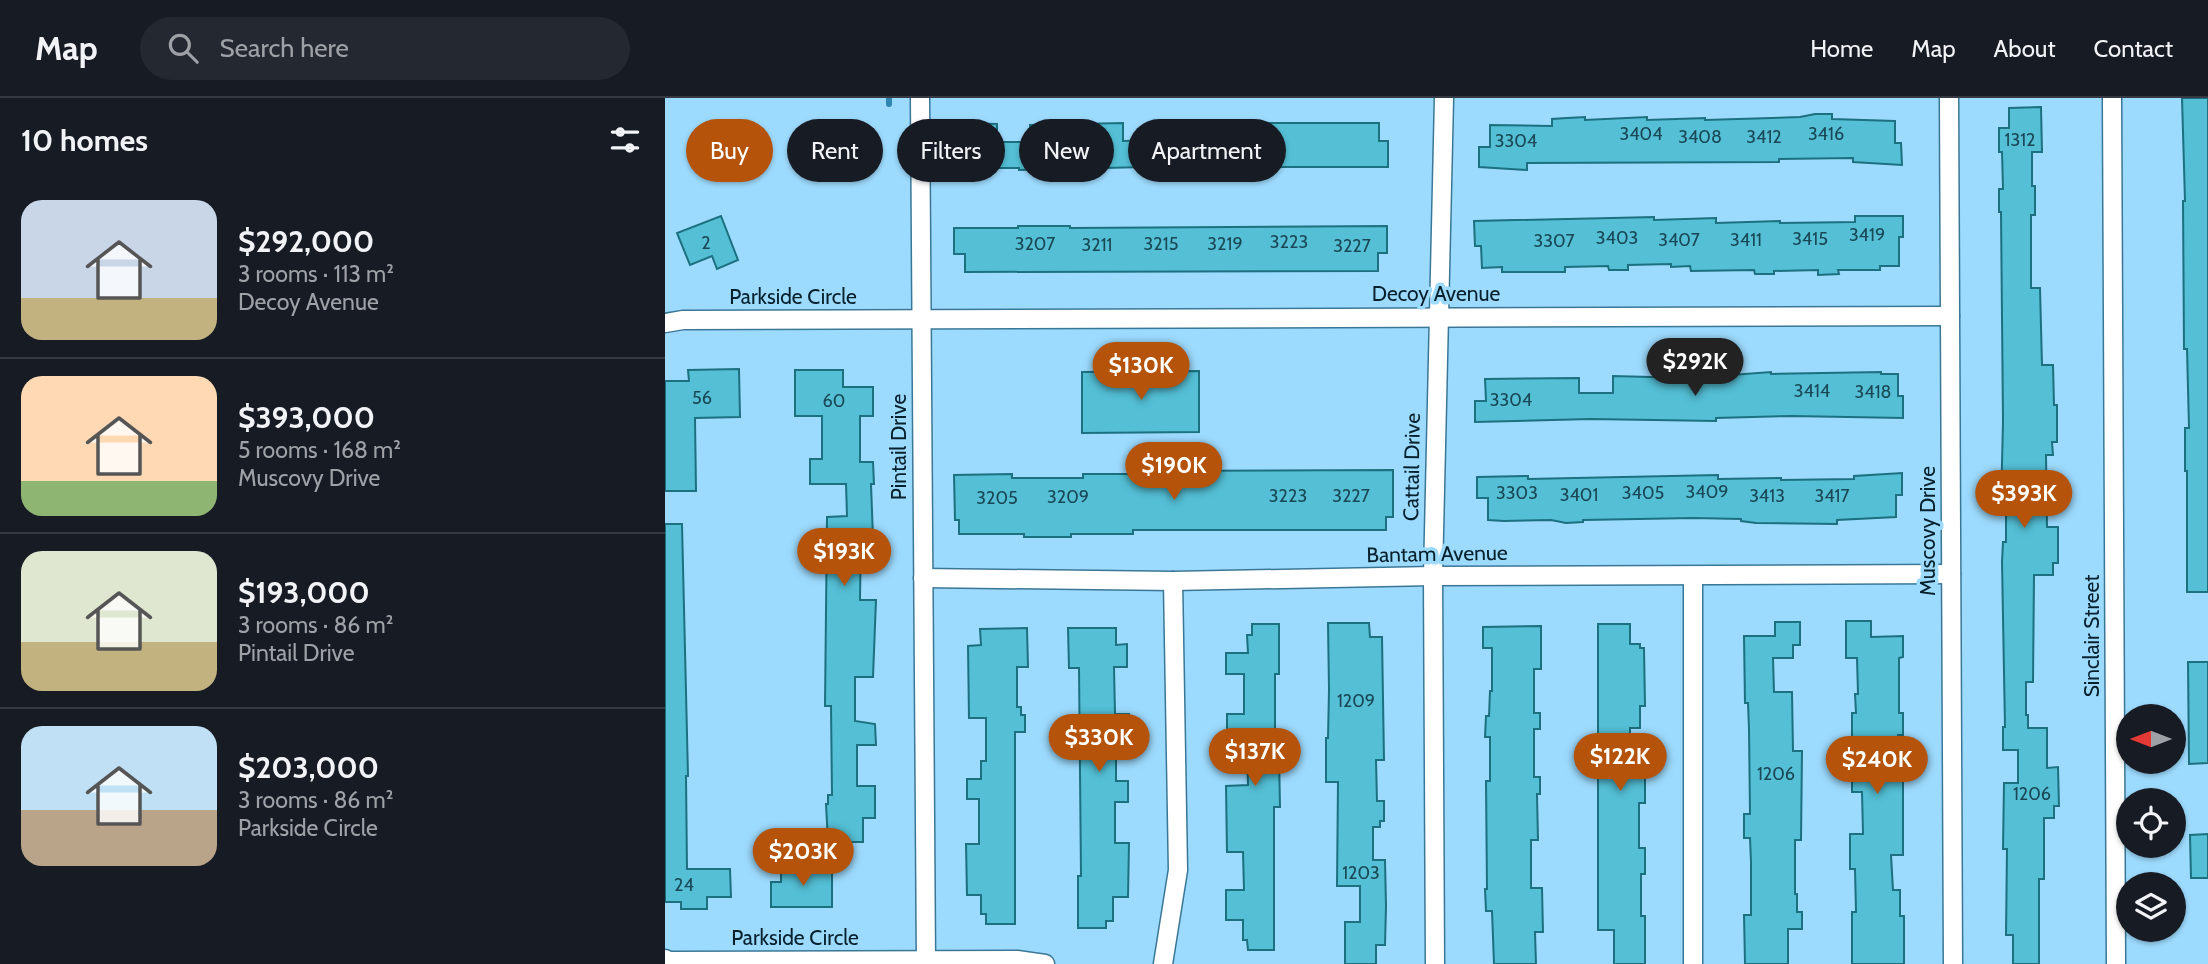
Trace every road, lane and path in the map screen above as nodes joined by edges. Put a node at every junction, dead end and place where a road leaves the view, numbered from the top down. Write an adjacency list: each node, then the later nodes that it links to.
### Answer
1 (920, 98): 7 (street, Pintail Drive)
2 (1444, 98): 6 (street, Cattail Drive)
3 (1949, 98): 5 (street, Muscovy Drive)
4 (2112, 98): 21 (street, Sinclair Street)
5 (1950, 316): 6 (street, Decoy Avenue); 9 (street, Muscovy Drive)
6 (1438, 317): 7 (street, Decoy Avenue); 10 (street, Cattail Drive)
7 (921, 319): 8 (street, Parkside Circle); 12 (street, Pintail Drive)
8 (665, 323)
9 (1951, 575): 11 (street, Bantam Avenue); 20 (street, Muscovy Drive)
10 (1433, 576): 11 (street, Bantam Avenue); 13 (street, Bantam Avenue); 18 (street, Cattail Drive)
11 (1692, 576): 19 (street)
12 (923, 578): 13 (street, Bantam Avenue); 15 (street, Pintail Drive)
13 (1173, 581): 17 (street)
14 (665, 959): 15 (street, Parkside Circle)
15 (926, 962): 16 (street, Parkside Circle)
16 (1045, 964)
17 (1163, 964)
18 (1435, 964)
19 (1693, 964)
20 (1954, 964)
21 (2116, 964)

